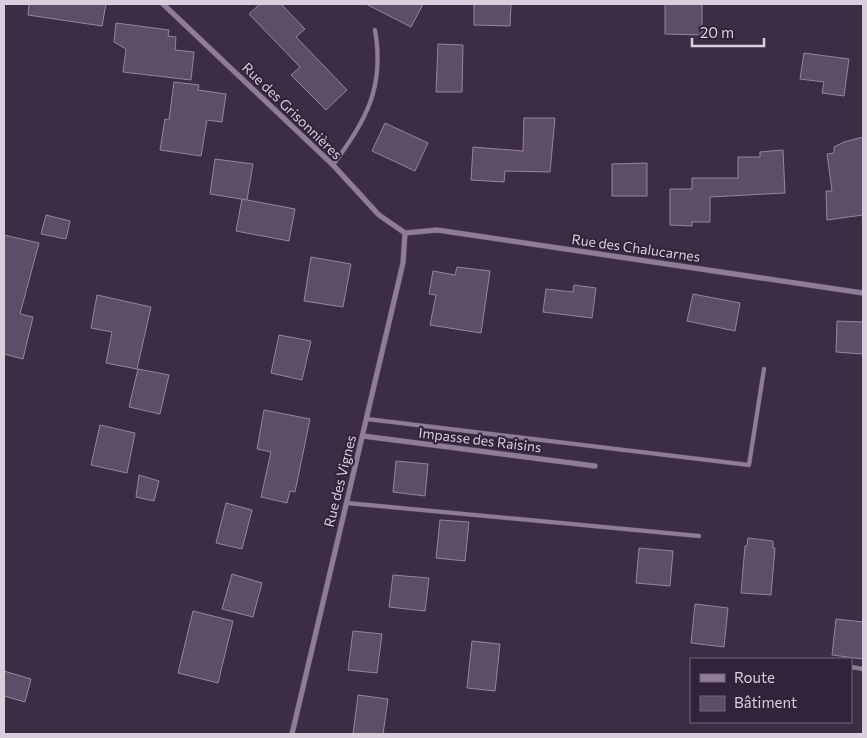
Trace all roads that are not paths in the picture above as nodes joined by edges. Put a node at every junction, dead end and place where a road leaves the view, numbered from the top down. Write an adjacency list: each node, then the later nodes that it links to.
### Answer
1 (163, 4): 3 (street, Rue des Grisonnières)
2 (375, 30): 3 (lane)
3 (333, 165): 4 (street, Rue des Grisonnières)
4 (405, 233): 5 (street, Rue des Chalucarnes); 7 (street, Rue des Vignes)
5 (863, 293)
6 (764, 369): 7 (lane)
7 (367, 420): 8 (street, Rue des Vignes)
8 (363, 436): 9 (street, Impasse des Raisins); 10 (street, Rue des Vignes)
9 (595, 466)
10 (347, 503): 11 (lane); 12 (street, Rue des Vignes)
11 (698, 536)
12 (292, 734)

